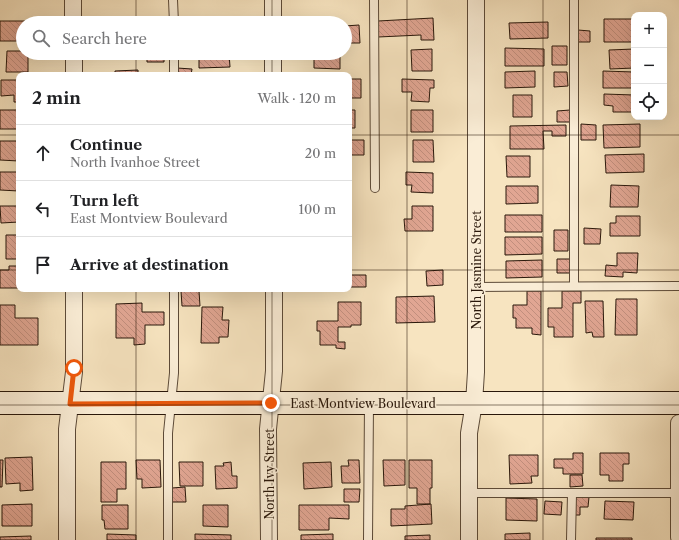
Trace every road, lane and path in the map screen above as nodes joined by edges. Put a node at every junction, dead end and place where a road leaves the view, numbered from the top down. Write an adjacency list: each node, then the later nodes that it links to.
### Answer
1 (73, 0): 7 (street)
2 (174, 0): 8 (lane)
3 (273, 0): 9 (street)
4 (374, 0): 16 (lane)
5 (476, 0): 19 (street, North Jasmine Street)
6 (574, 0): 17 (lane)
7 (73, 16)
8 (174, 16)
9 (273, 16)
10 (74, 60): 13 (street)
11 (174, 60): 14 (lane)
12 (273, 60): 15 (street)
13 (74, 72)
14 (174, 72)
15 (273, 72)
16 (375, 188)
17 (574, 286): 18 (lane); 19 (lane)
18 (679, 286)
19 (475, 287): 27 (street, North Jasmine Street)
20 (74, 292): 29 (street)
21 (174, 292): 24 (lane)
22 (274, 292): 25 (street, North Ivy Street)
23 (0, 403): 29 (street, East Montview Boulevard)
24 (170, 403): 25 (street, East Montview Boulevard); 29 (street, East Montview Boulevard); 36 (lane)
25 (271, 403): 26 (street, East Montview Boulevard); 37 (street, North Ivy Street)
26 (369, 403): 27 (street, East Montview Boulevard); 38 (lane)
27 (474, 403): 28 (street, East Montview Boulevard); 31 (street, North Jasmine Street)
28 (679, 403)
29 (70, 404): 35 (street)
30 (679, 424): 32 (street)
31 (469, 493): 33 (lane); 39 (street, North Jasmine Street)
32 (679, 493): 33 (lane); 34 (street)
33 (572, 494): 40 (lane)
34 (679, 537)
35 (67, 540)
36 (168, 540)
37 (269, 540)
38 (368, 540)
39 (469, 540)
40 (571, 540)

